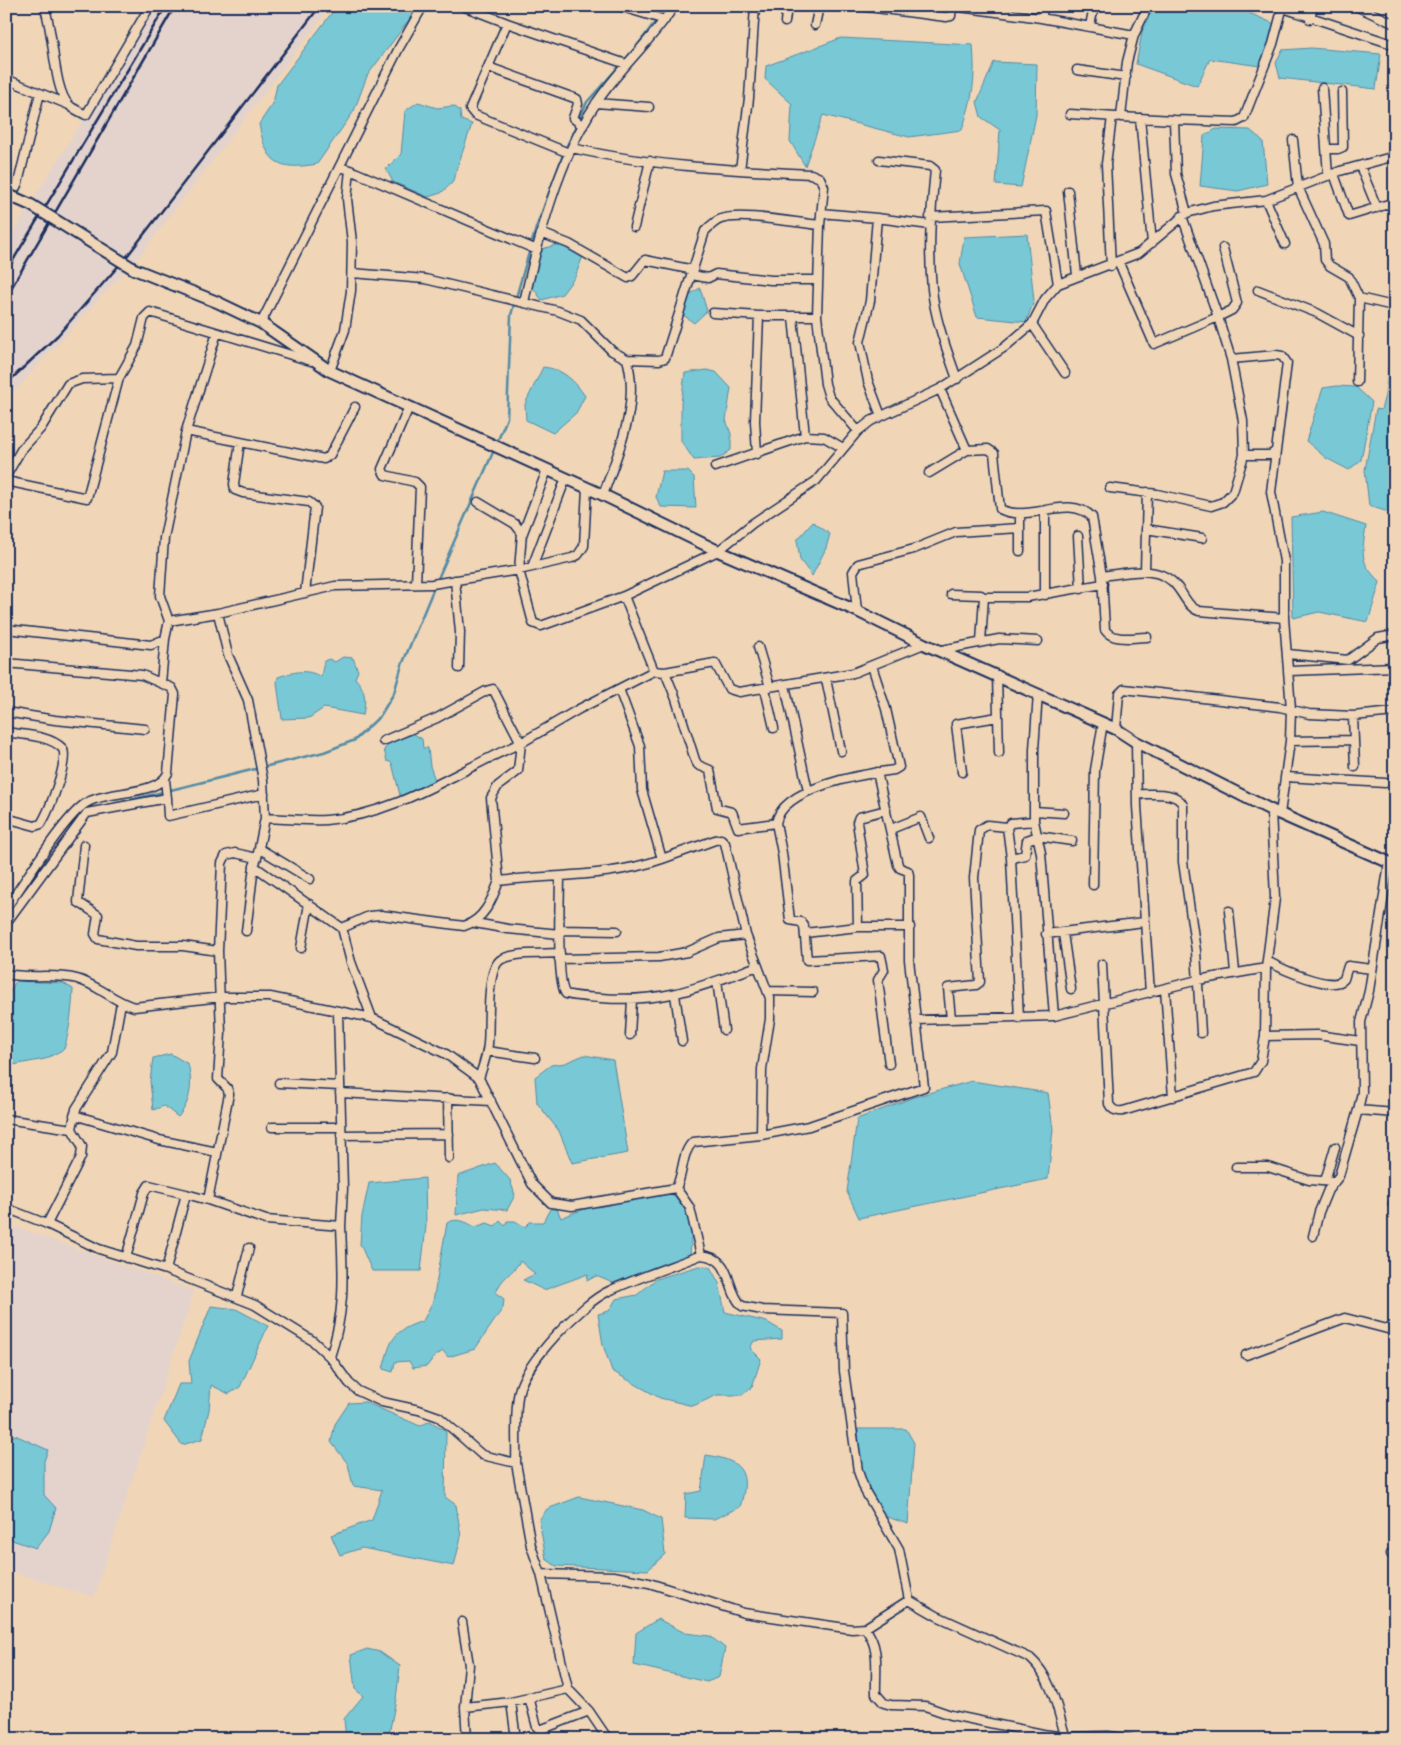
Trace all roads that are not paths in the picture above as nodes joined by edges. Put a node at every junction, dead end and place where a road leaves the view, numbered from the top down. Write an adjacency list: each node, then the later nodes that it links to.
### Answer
1 (44, 6): 38 (street)
2 (150, 6): 38 (street)
3 (423, 6): 52 (street)
4 (463, 6): 23 (street)
5 (618, 6): 19 (street)
6 (674, 6): 19 (street)
7 (755, 6): 54 (street)
8 (787, 6): 22 (street)
9 (819, 6): 25 (street)
10 (860, 6): 16 (street)
11 (1044, 6): 20 (street)
12 (1094, 6): 26 (street)
13 (1148, 6): 27 (street)
14 (1313, 6): 21 (street)
15 (1356, 6): 24 (street)
16 (952, 7): 18 (street)
17 (1281, 7): 21 (street); 43 (street)
18 (985, 8): 20 (street)
19 (661, 18): 29 (street)
20 (1041, 18): 26 (street)
21 (1310, 19): 28 (street)
22 (785, 22)
23 (507, 23): 29 (street); 30 (street)
24 (1395, 24)
25 (815, 25)
26 (1090, 26): 27 (street)
27 (1134, 35): 32 (street)
28 (1395, 45)
29 (622, 62): 37 (street)
30 (488, 67): 44 (street); 47 (street)
31 (1078, 70): 32 (street)
32 (1126, 77): 41 (street)
33 (6, 79): 36 (street)
34 (1322, 88): 46 (street)
35 (1342, 92): 46 (street)
36 (40, 93): 38 (street); 61 (street)
37 (596, 103): 39 (street); 44 (street)
38 (69, 105)
39 (649, 107)
40 (1070, 114): 41 (street)
41 (1116, 117): 42 (street); 75 (street)
42 (1140, 118): 43 (street); 70 (street)
43 (1174, 120): 64 (street)
44 (580, 123): 47 (street)
45 (1293, 140): 56 (street)
46 (1326, 149): 55 (street)
47 (567, 151): 50 (street); 69 (street)
48 (1395, 156): 51 (street)
49 (879, 160): 66 (street)
50 (650, 161): 54 (street); 68 (street)
51 (1360, 166): 55 (street); 62 (street)
52 (340, 167): 53 (street); 90 (street)
53 (350, 170): 72 (street); 77 (street)
54 (740, 170): 63 (street)
55 (1331, 175): 56 (street); 62 (street)
56 (1298, 187): 59 (street); 83 (street)
57 (1068, 191): 78 (street)
58 (6, 194): 90 (main road, bridge)
59 (1266, 200): 64 (street); 71 (street)
60 (1395, 202): 62 (street)
61 (6, 207)
62 (1377, 208)
63 (822, 213): 65 (street); 67 (street)
64 (1184, 215): 70 (street); 89 (street)
65 (877, 218): 66 (street); 105 (street)
66 (930, 221): 80 (street); 100 (street)
67 (820, 225): 76 (street); 79 (street)
68 (634, 227)
69 (541, 233): 72 (street); 76 (street)
70 (1152, 243): 74 (street)
71 (1285, 244)
72 (532, 248): 84 (street)
73 (1222, 248): 89 (street)
74 (1119, 263): 75 (street); 89 (street)
75 (1111, 266): 78 (street)
76 (693, 272): 79 (street); 94 (street)
77 (352, 273): 84 (street); 97 (street)
78 (1077, 275): 80 (street)
79 (818, 280): 87 (street)
80 (1058, 284): 91 (street)
81 (1258, 290): 93 (street)
82 (1395, 293): 83 (street)
83 (1359, 298): 93 (street)
84 (518, 301): 94 (street)
85 (713, 313): 86 (street)
86 (759, 316): 88 (street); 113 (street)
87 (817, 316): 88 (street); 107 (street)
88 (793, 317): 108 (street)
89 (1218, 317): 95 (street)
90 (261, 323): 96 (main road)
91 (1032, 324): 98 (street); 100 (street)
92 (217, 333): 96 (street); 99 (street); 106 (street)
93 (1359, 336): 101 (street)
94 (627, 359): 124 (street)
95 (1231, 360): 112 (street); 114 (street)
96 (313, 361): 97 (main road)
97 (330, 371): 104 (main road)
98 (1065, 373)
99 (119, 378): 118 (street); 120 (street)
100 (957, 379): 102 (street)
101 (1358, 382)
102 (940, 389): 105 (street); 111 (street)
103 (355, 407): 109 (street)
104 (410, 407): 116 (main road); 140 (street)
105 (881, 416): 107 (street)
106 (186, 431): 109 (street); 150 (street)
107 (858, 431): 110 (street)
108 (805, 436): 110 (street); 113 (street)
109 (240, 442): 142 (street)
110 (843, 448): 133 (street)
111 (967, 450): 117 (street); 127 (street)
112 (1276, 450): 114 (street); 149 (street)
113 (757, 454): 115 (street)
114 (1244, 455): 123 (street)
115 (715, 467)
116 (547, 470): 119 (main road); 131 (street)
117 (929, 472)
118 (6, 476)
119 (566, 478): 121 (main road); 135 (street)
120 (6, 480)
121 (587, 488): 124 (main road); 135 (street)
122 (1110, 488): 123 (street)
123 (1147, 492): 129 (street)
124 (603, 496): 133 (main road)
125 (478, 502): 131 (street)
126 (1045, 510): 127 (street); 139 (street); 144 (street)
127 (1020, 513): 128 (street)
128 (1020, 528): 134 (street); 147 (street)
129 (1146, 529): 132 (street); 137 (street)
130 (1078, 536): 141 (street)
131 (522, 537): 136 (street)
132 (1202, 538)
133 (718, 551): 145 (street); 147 (main road)
134 (1020, 551)
135 (532, 567): 136 (street)
136 (519, 570): 138 (street); 145 (street)
137 (1145, 571): 139 (street); 149 (street)
138 (455, 580): 140 (street); 164 (street)
139 (1102, 580): 141 (street); 153 (street)
140 (416, 584): 142 (street)
141 (1081, 589): 144 (street)
142 (305, 592): 148 (street)
143 (951, 594): 146 (street)
144 (1044, 595): 146 (street)
145 (624, 596): 165 (street)
146 (984, 597): 156 (street)
147 (857, 611): 157 (main road)
148 (218, 613): 150 (street); 199 (street)
149 (1284, 618): 160 (street)
150 (169, 621): 154 (street)
151 (6, 629): 154 (street)
152 (1395, 635): 160 (street)
153 (1147, 637)
154 (165, 639): 170 (street)
155 (1038, 641): 156 (street)
156 (981, 642): 159 (street)
157 (924, 644): 159 (main road); 162 (street)
158 (758, 646): 172 (street)
159 (942, 650): 168 (main road)
160 (1288, 654): 166 (street)
161 (6, 663): 170 (street)
162 (872, 666): 169 (street); 193 (street)
163 (1395, 667): 166 (street)
164 (459, 668)
165 (654, 671): 167 (street); 173 (street)
166 (1290, 671): 175 (street)
167 (665, 672): 172 (street); 209 (street)
168 (997, 675): 174 (main road); 179 (street)
169 (826, 679): 171 (street); 190 (street)
170 (161, 683): 196 (street)
171 (785, 685): 172 (street); 198 (street)
172 (768, 688): 181 (street)
173 (619, 689): 189 (street); 218 (street)
174 (1038, 694): 180 (main road); 203 (street)
175 (1291, 709): 178 (street); 183 (street); 188 (street)
176 (6, 712): 182 (street)
177 (1395, 712): 178 (street)
178 (1354, 716): 185 (street)
179 (998, 717): 191 (street); 194 (street)
180 (1103, 723): 183 (main road); 224 (street)
181 (774, 728)
182 (145, 729)
183 (1116, 729): 187 (main road)
184 (6, 732): 206 (street)
185 (1354, 740): 188 (street); 192 (street)
186 (383, 741): 189 (street)
187 (1136, 742): 200 (street); 204 (main road)
188 (1290, 742): 195 (street)
189 (521, 743): 207 (street); 223 (street)
190 (842, 751)
191 (999, 753)
192 (1355, 767)
193 (877, 772): 198 (street); 202 (street)
194 (962, 772)
195 (1286, 778): 197 (street); 204 (street)
196 (165, 780): 201 (street); 226 (street)
197 (1385, 783)
198 (808, 791): 209 (street)
199 (264, 794): 201 (street); 207 (street)
200 (1137, 794): 228 (street); 250 (street)
201 (167, 798): 229 (street)
202 (886, 810): 211 (street); 231 (street)
203 (1034, 811): 205 (street); 208 (street)
204 (1276, 812): 220 (main road); 245 (street)
205 (1064, 813)
206 (6, 818)
207 (265, 818): 216 (street)
208 (1034, 821): 210 (street); 212 (street)
209 (776, 823): 237 (street)
210 (1007, 827): 217 (street); 265 (street)
211 (891, 829): 213 (street); 232 (street)
212 (1038, 836): 214 (street); 217 (street); 239 (street)
213 (929, 838)
214 (1072, 841)
215 (84, 845): 242 (street)
216 (260, 849): 219 (street); 222 (street)
217 (1011, 858): 266 (street)
218 (662, 859): 221 (street); 240 (street)
219 (256, 862): 225 (street); 234 (street); 242 (street)
220 (1392, 864): 247 (street)
221 (560, 877): 223 (street); 235 (street)
222 (310, 878)
223 (499, 881): 230 (street)
224 (1093, 885)
225 (309, 904): 233 (street); 241 (street)
226 (6, 908)
227 (1229, 911): 248 (street)
228 (1144, 922): 238 (street); 256 (street)
229 (6, 923)
230 (475, 923): 233 (street); 235 (street)
231 (858, 927): 232 (street); 237 (street)
232 (910, 927): 267 (street)
233 (342, 928): 264 (street)
234 (246, 931)
235 (560, 932): 236 (street); 243 (street)
236 (617, 932)
237 (805, 933): 276 (street)
238 (1063, 933): 239 (street); 252 (street)
239 (1046, 934): 263 (street)
240 (746, 935): 243 (street); 246 (street)
241 (301, 948)
242 (218, 951): 258 (street)
243 (559, 956): 259 (street); 274 (street)
244 (1102, 964): 261 (street)
245 (1266, 965): 247 (street); 248 (street); 271 (street)
246 (758, 966): 251 (street); 254 (street)
247 (1372, 969): 273 (street)
248 (1235, 972): 250 (street)
249 (6, 974): 260 (street)
250 (1198, 980): 253 (street); 269 (street)
251 (717, 981): 257 (street); 268 (street)
252 (1070, 989)
253 (1165, 990): 256 (street); 280 (street)
254 (768, 991): 255 (street); 291 (street)
255 (813, 992)
256 (1150, 993): 261 (street)
257 (675, 995): 259 (street); 272 (street)
258 (221, 997): 260 (street); 262 (street); 293 (street)
259 (632, 1000): 270 (street)
260 (121, 1003): 285 (street)
261 (1104, 1004): 263 (street); 280 (street)
262 (338, 1012): 264 (street); 279 (street)
263 (1054, 1016): 266 (street)
264 (372, 1018): 277 (street)
265 (951, 1018): 266 (street); 267 (street)
266 (1019, 1018)
267 (916, 1020): 291 (street)
268 (724, 1030)
269 (1201, 1033)
270 (630, 1035)
271 (1264, 1036): 273 (street); 280 (street)
272 (682, 1041)
273 (1360, 1041): 283 (street)
274 (487, 1051): 275 (street); 277 (street)
275 (535, 1058)
276 (889, 1064)
277 (479, 1078): 282 (street)
278 (278, 1083): 279 (street)
279 (340, 1089): 281 (street); 289 (street)
280 (1173, 1097)
281 (448, 1098): 282 (street); 290 (street)
282 (491, 1101): 298 (street)
283 (1358, 1110): 284 (street); 297 (street)
284 (1395, 1113)
285 (74, 1115): 288 (street); 293 (street)
286 (6, 1119): 288 (street)
287 (272, 1127): 289 (street)
288 (72, 1129): 302 (street)
289 (341, 1131): 290 (street); 303 (street)
290 (448, 1134): 294 (street)
291 (761, 1135): 298 (street)
292 (1335, 1147): 296 (street)
293 (218, 1152): 300 (street)
294 (449, 1158)
295 (1236, 1166): 296 (street)
296 (1326, 1181): 297 (street)
297 (1334, 1182): 304 (street)
298 (676, 1188): 306 (street)
299 (186, 1194): 300 (street); 307 (street); 308 (street)
300 (208, 1200): 303 (street)
301 (6, 1208): 302 (street)
302 (47, 1224): 307 (street)
303 (341, 1226): 312 (street)
304 (1314, 1236)
305 (250, 1248): 309 (street)
306 (701, 1255): 313 (street); 315 (street)
307 (126, 1258): 308 (street)
308 (166, 1270): 309 (street)
309 (237, 1296): 312 (street)
310 (1395, 1331): 311 (street)
311 (1246, 1355)
312 (330, 1357): 313 (street)
313 (516, 1463): 314 (street)
314 (540, 1574): 317 (street); 318 (street)
315 (909, 1600): 317 (street); 323 (street)
316 (462, 1622): 321 (street)
317 (865, 1628): 323 (street)
318 (568, 1689): 319 (street); 322 (street)
319 (529, 1698): 320 (street); 322 (street)
320 (511, 1702): 321 (street); 325 (street)
321 (466, 1707): 324 (street)
322 (589, 1711): 326 (street)
323 (1066, 1738): 327 (street)
324 (467, 1739)
325 (516, 1739)
326 (608, 1739)
327 (1131, 1739)

